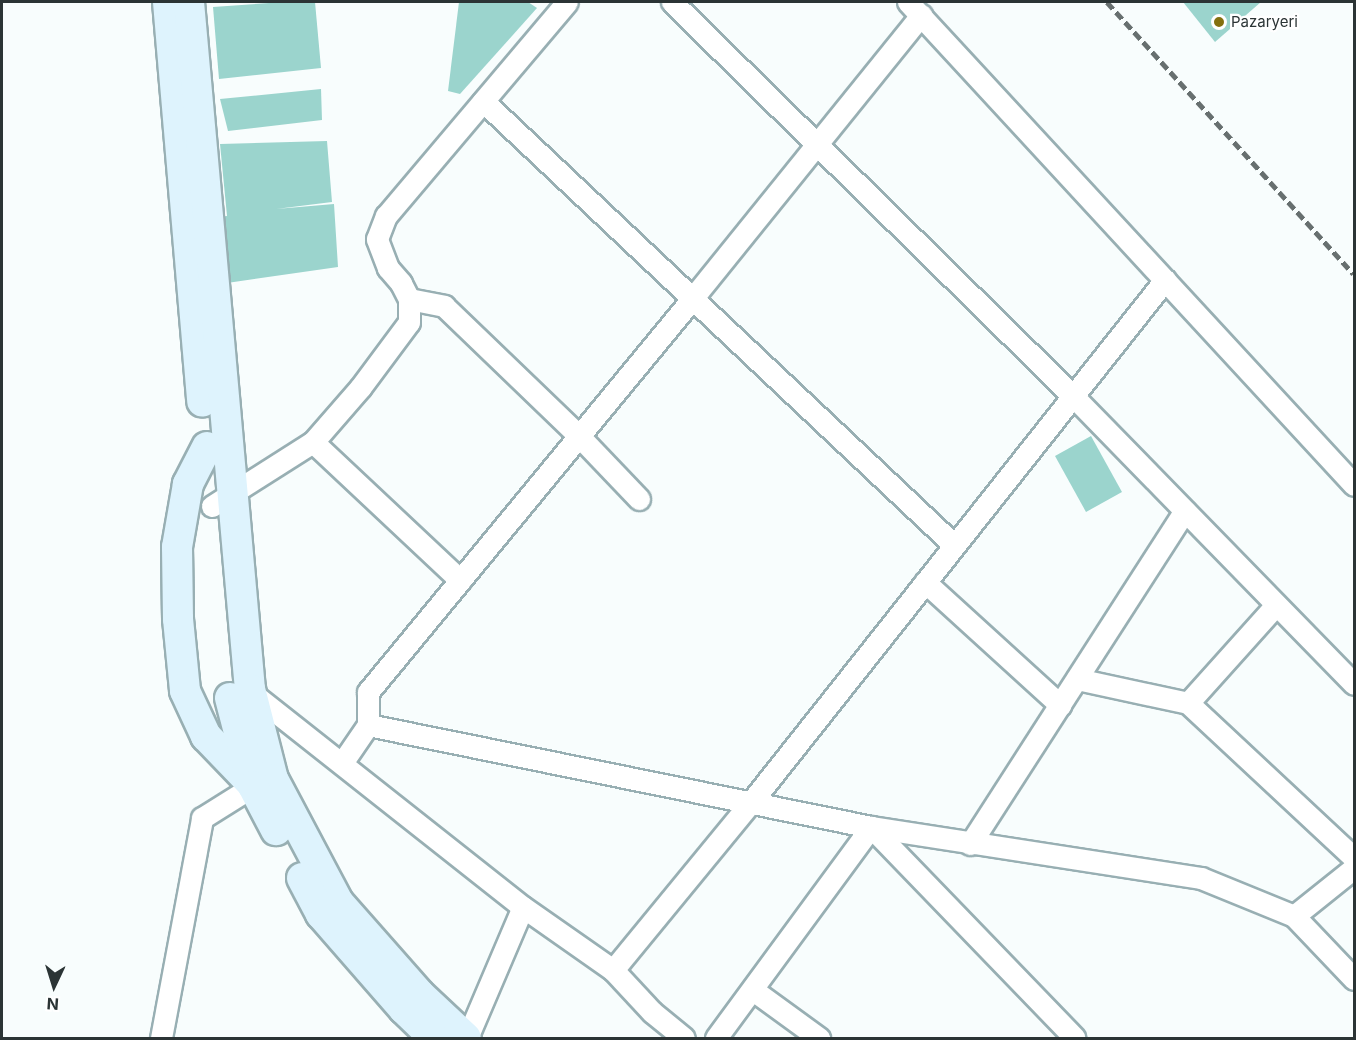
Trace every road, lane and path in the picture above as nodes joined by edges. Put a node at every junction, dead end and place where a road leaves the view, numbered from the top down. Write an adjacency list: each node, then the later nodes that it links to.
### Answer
1 (168, 2): 14 (main road)
2 (189, 2): 16 (main road)
3 (567, 2): 6 (street)
4 (672, 2): 7 (street)
5 (915, 8): 7 (street); 8 (street)
6 (483, 101): 9 (street); 10 (street)
7 (817, 145): 10 (street); 11 (street)
8 (1165, 280): 11 (street); 15 (street)
9 (409, 299): 12 (street); 13 (street)
10 (693, 299): 12 (street); 19 (street)
11 (1072, 396): 18 (street); 19 (street)
12 (579, 436): 17 (street); 20 (street)
13 (313, 442): 16 (street); 20 (street)
14 (207, 447): 16 (main road); 30 (main road)
15 (1354, 485)
16 (222, 498): 25 (main road)
17 (639, 499)
18 (1185, 511): 22 (street); 23 (street)
19 (954, 545): 21 (street)
20 (460, 580): 28 (street)
21 (925, 582): 27 (street); 31 (street)
22 (1276, 605): 24 (street); 26 (street)
23 (1077, 679): 26 (street); 27 (street)
24 (1354, 684)
25 (239, 691): 29 (street); 30 (main road); 43 (main road)
26 (1188, 703): 34 (street)
27 (1060, 705): 33 (street)
28 (368, 725): 29 (street); 31 (street)
29 (342, 763): 36 (street)
30 (253, 786): 41 (street); 42 (main road)
31 (752, 801): 32 (street); 38 (street)
32 (871, 827): 33 (street); 40 (street); 47 (street)
33 (970, 844): 37 (street)
34 (1354, 858)
35 (1354, 868): 37 (street)
36 (523, 907): 38 (street); 43 (street)
37 (1294, 916): 39 (street)
38 (613, 970): 44 (street)
39 (1354, 979)
40 (753, 990): 45 (street); 46 (street)
41 (161, 1038)
42 (434, 1038)
43 (466, 1038)
44 (684, 1038)
45 (716, 1038)
46 (819, 1038)
47 (1075, 1038)

